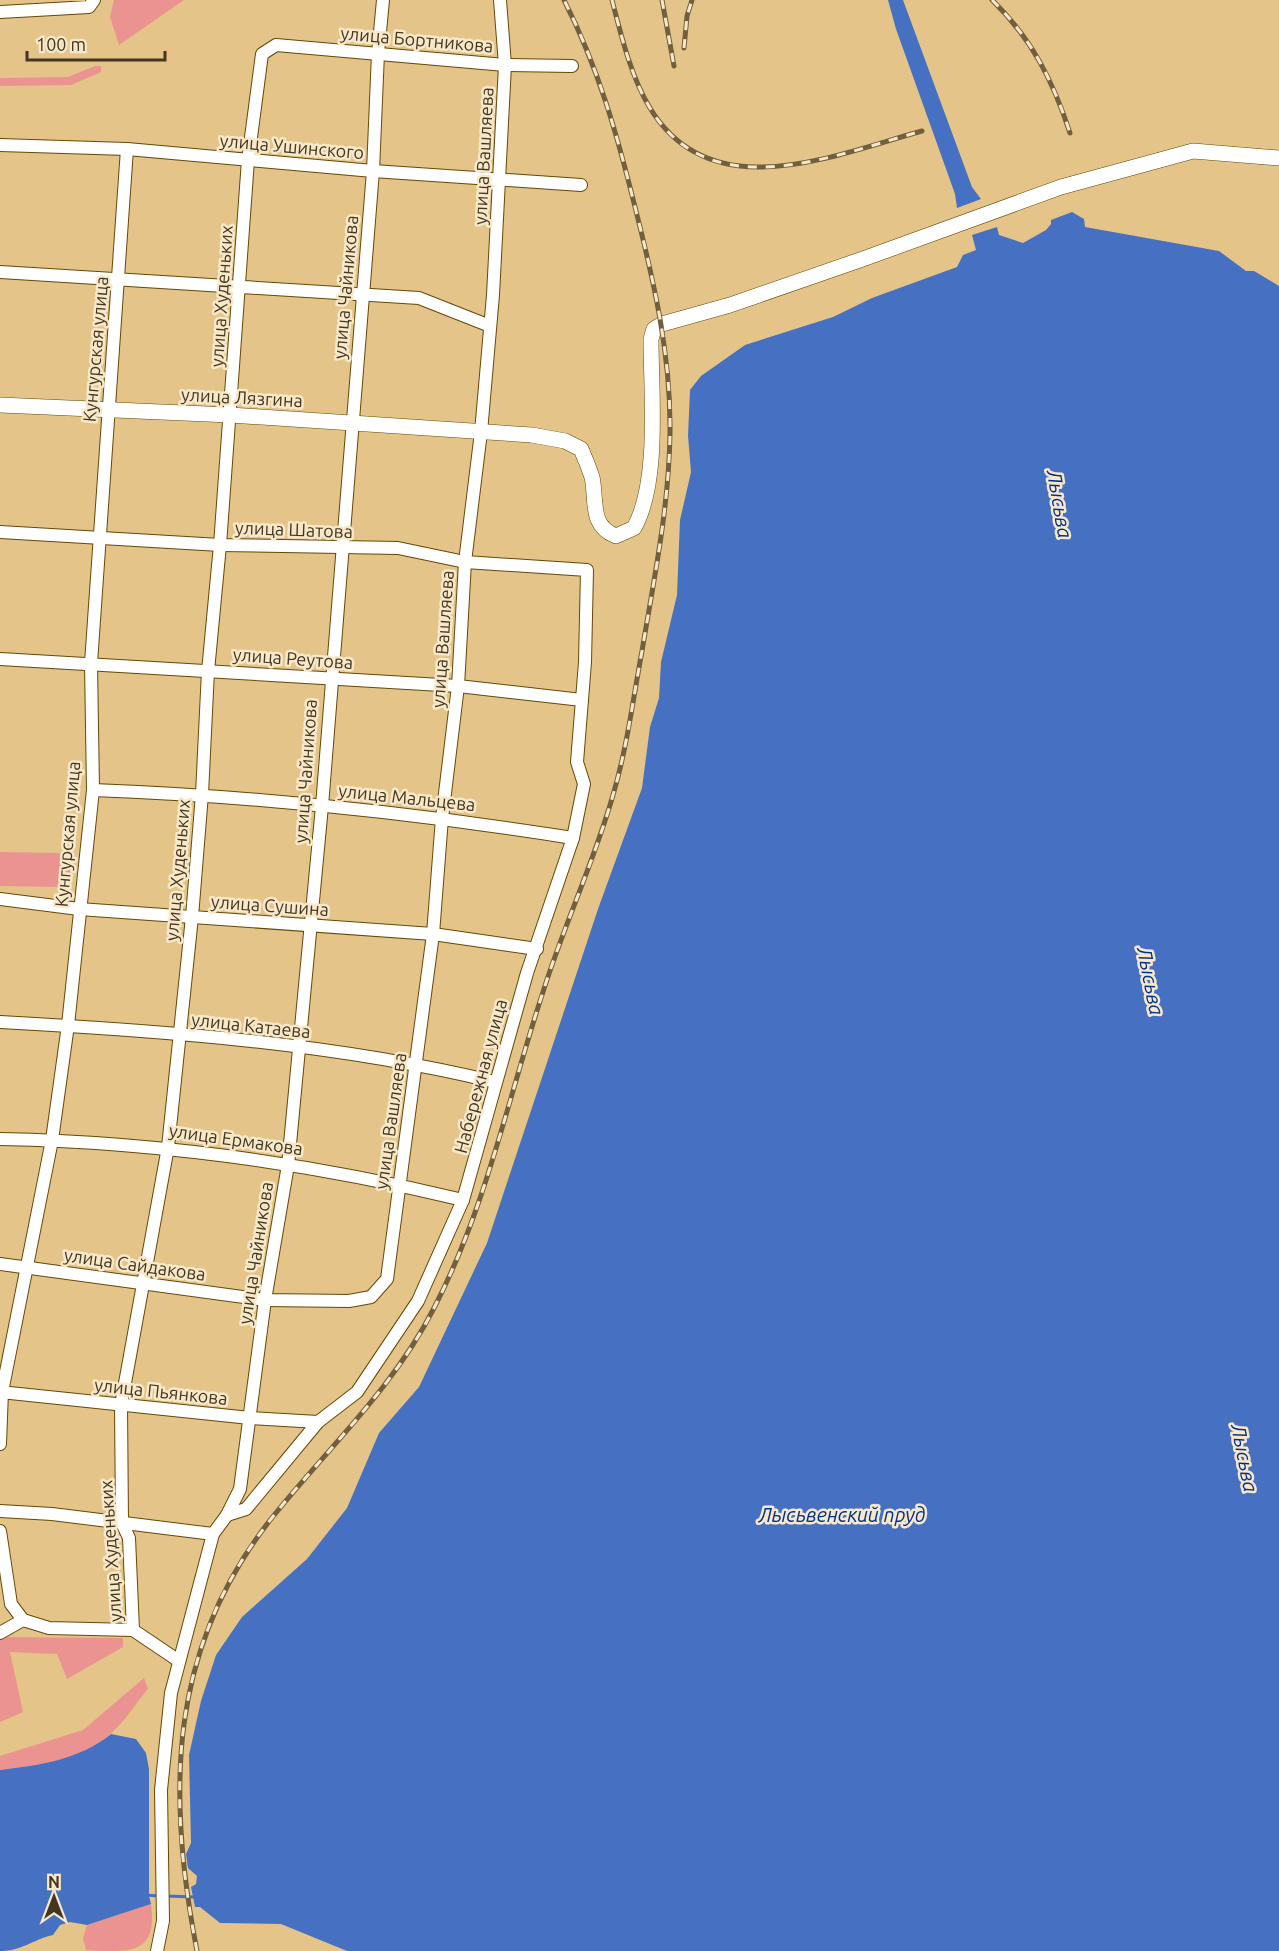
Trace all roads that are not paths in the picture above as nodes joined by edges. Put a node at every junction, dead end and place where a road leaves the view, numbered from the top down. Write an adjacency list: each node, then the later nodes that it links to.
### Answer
1 (383, 0): 5 (street, улица Чайникова)
2 (500, 0): 7 (street, улица Вашляева)
3 (92, 3): 4 (street)
4 (0, 12)
5 (378, 53): 6 (street, улица Бортникова); 7 (street, улица Бортникова); 13 (street, улица Чайникова)
6 (262, 54): 12 (street, улица Худеньких)
7 (505, 65): 8 (street, улица Бортникова); 14 (street, улица Вашляева)
8 (572, 66)
9 (0, 145): 10 (street, улица Ушинского)
10 (127, 149): 12 (street, улица Ушинского); 17 (street, Кунгурская улица)
11 (1279, 158): 25 (main road, улица Лязгина)
12 (248, 160): 13 (street, улица Ушинского); 18 (street, улица Худеньких)
13 (373, 171): 14 (street, улица Ушинского); 19 (street, улица Чайникова)
14 (500, 178): 15 (street, улица Ушинского); 20 (street, улица Вашляева)
15 (581, 185)
16 (0, 272): 17 (street)
17 (119, 278): 18 (street); 22 (street, Кунгурская улица)
18 (239, 285): 19 (street); 23 (street, улица Худеньких)
19 (363, 294): 20 (street); 24 (street, улица Чайникова)
20 (490, 326): 25 (street, улица Вашляева)
21 (0, 405): 22 (main road, улица Лязгина)
22 (108, 410): 23 (main road, улица Лязгина); 27 (street, Кунгурская улица)
23 (230, 415): 24 (main road, улица Лязгина); 28 (street, улица Худеньких)
24 (352, 423): 25 (main road, улица Лязгина); 29 (street, улица Чайникова)
25 (481, 432): 30 (street, улица Вашляева)
26 (0, 532): 27 (street, улица Шатова)
27 (101, 538): 28 (street, улица Шатова); 33 (street, Кунгурская улица)
28 (220, 544): 29 (street, улица Шатова); 34 (street, улица Худеньких)
29 (342, 548): 30 (street, улица Шатова); 35 (street, улица Чайникова)
30 (465, 562): 31 (street, улица Шатова); 36 (street, улица Вашляева)
31 (587, 570): 37 (street, Набережная улица)
32 (0, 658): 33 (street, улица Реутова)
33 (91, 663): 34 (street, улица Реутова); 38 (street, Кунгурская улица)
34 (208, 670): 35 (street, улица Реутова); 39 (street, улица Худеньких)
35 (330, 679): 36 (street, улица Реутова); 40 (street, улица Чайникова)
36 (458, 686): 37 (street, улица Реутова); 41 (street, улица Вашляева)
37 (582, 700): 42 (street, Набережная улица)
38 (93, 790): 39 (street, улица Мальцева); 44 (street, Кунгурская улица)
39 (202, 794): 40 (street, улица Мальцева); 45 (street, улица Худеньких)
40 (321, 806): 41 (street, улица Мальцева); 46 (street, улица Чайникова)
41 (442, 818): 42 (street, улица Мальцева); 47 (street, улица Вашляева)
42 (573, 838): 48 (street, Набережная улица)
43 (0, 899): 44 (street, улица Сушина)
44 (79, 909): 45 (street, улица Сушина); 50 (street, Кунгурская улица)
45 (192, 917): 46 (street, улица Сушина); 51 (street, улица Худеньких)
46 (310, 925): 47 (street, улица Сушина); 52 (street, улица Чайникова)
47 (433, 934): 48 (street, улица Сушина); 53 (street, улица Вашляева)
48 (537, 949): 54 (street, Набережная улица)
49 (0, 1022): 50 (street, улица Катаева)
50 (68, 1025): 51 (street, улица Катаева); 56 (street, Кунгурская улица)
51 (178, 1035): 52 (street, улица Катаева); 57 (street, улица Худеньких)
52 (297, 1048): 53 (street, улица Катаева); 58 (street, улица Чайникова)
53 (416, 1063): 54 (street, улица Катаева); 59 (street, улица Вашляева)
54 (495, 1082): 60 (street, Набережная улица)
55 (0, 1139): 56 (street, улица Ермакова)
56 (52, 1140): 57 (street, улица Ермакова); 62 (street, Кунгурская улица)
57 (168, 1147): 58 (street, улица Ермакова); 64 (street, улица Худеньких)
58 (288, 1165): 59 (street, улица Ермакова); 65 (street, улица Чайникова)
59 (399, 1185): 60 (street, улица Ермакова); 63 (street, улица Вашляева)
60 (463, 1200): 69 (street, Набережная улица)
61 (0, 1264): 62 (street, улица Сайдакова)
62 (29, 1266): 64 (street, улица Сайдакова); 66 (street, Кунгурская улица)
63 (387, 1279): 65 (street, улица Сайдакова)
64 (142, 1284): 65 (street, улица Сайдакова); 67 (street, улица Худеньких)
65 (265, 1300): 68 (street, улица Чайникова)
66 (1, 1392): 67 (street, улица Пьянкова); 70 (street, Кунгурская улица)
67 (121, 1405): 68 (street, улица Пьянкова); 73 (street, улица Худеньких)
68 (250, 1418): 69 (street, улица Пьянкова); 72 (street, улица Чайникова)
69 (318, 1422): 72 (street, Набережная улица)
70 (0, 1444)
71 (0, 1512): 73 (street)
72 (227, 1515): 75 (street, улица Чайникова)
73 (122, 1523): 75 (street); 77 (street, улица Худеньких)
74 (0, 1531): 76 (street)
75 (213, 1534): 79 (street)
76 (23, 1620): 77 (street); 78 (street)
77 (133, 1630): 79 (street, улица Худеньких)
78 (0, 1633)
79 (179, 1662): 80 (street)
80 (157, 1951)

